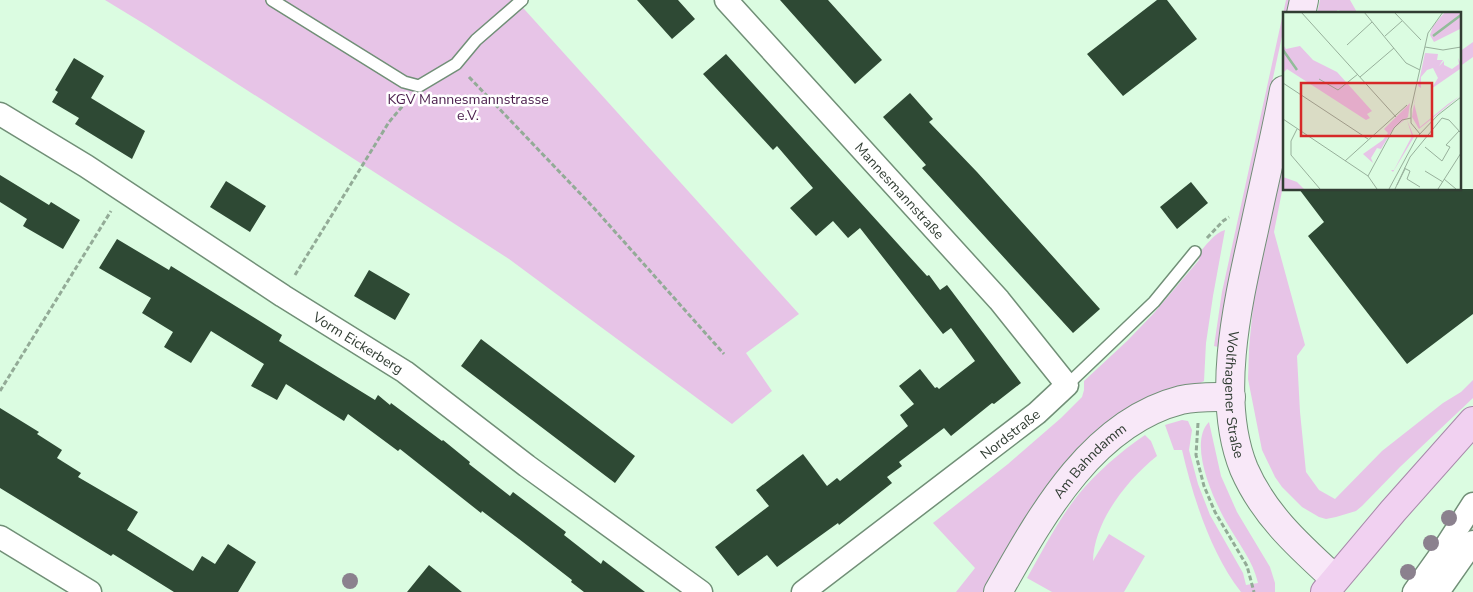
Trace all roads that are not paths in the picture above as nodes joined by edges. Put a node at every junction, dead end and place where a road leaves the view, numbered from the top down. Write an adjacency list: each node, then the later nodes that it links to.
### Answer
1 (272, 0): 2 (lane)
2 (522, 0)
3 (726, 0): 7 (street, Mannesmannstraße)
4 (1283, 95): 8 (main road, Wolfhagener Straße)
5 (0, 114): 15 (street, Vorm Eickerberg)
6 (1195, 252): 7 (lane, Nordstraße)
7 (1067, 385): 16 (street, Nordstraße)
8 (1231, 397): 13 (main road, Wolfhagener Straße); 17 (main road, Am Bahndamm)
9 (1473, 421): 13 (main road)
10 (1473, 504): 18 (street)
11 (0, 536): 14 (street)
12 (1473, 542): 19 (street)
13 (1330, 585)
14 (90, 592)
15 (701, 592)
16 (803, 592)
17 (998, 592)
18 (1414, 592)
19 (1438, 592)

